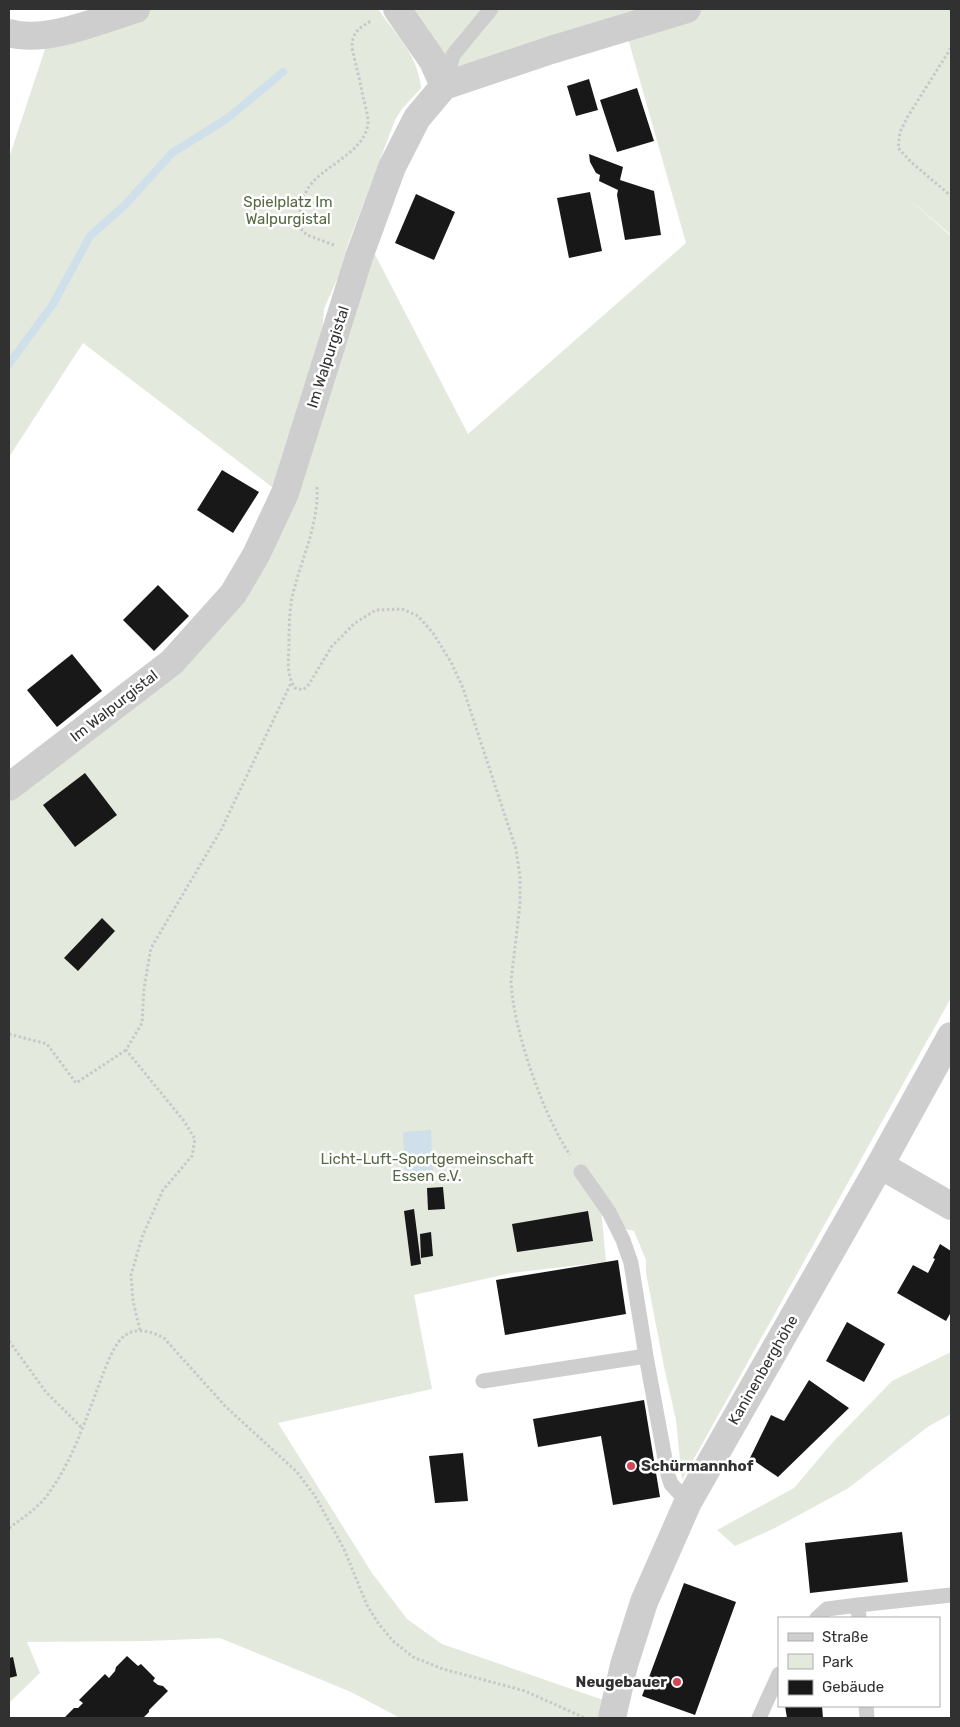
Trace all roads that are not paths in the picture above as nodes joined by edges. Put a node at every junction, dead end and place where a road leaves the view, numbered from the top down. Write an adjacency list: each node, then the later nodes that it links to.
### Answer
1 (136, 9): 5 (street)
2 (491, 9): 6 (lane)
3 (687, 9): 6 (street)
4 (387, 13): 6 (street)
5 (9, 33)
6 (444, 86): 7 (street, Im Walpurgistal)
7 (9, 787)
8 (951, 1036): 9 (street, Kaninenberghöhe)
9 (880, 1166): 11 (street); 14 (street, Kaninenberghöhe)
10 (581, 1172): 12 (lane)
11 (951, 1206)
12 (646, 1356): 13 (lane); 14 (lane)
13 (483, 1382)
14 (688, 1502): 19 (street, Kaninenberghöhe)
15 (951, 1595): 16 (lane)
16 (859, 1612): 17 (lane)
17 (817, 1617)
18 (778, 1676): 20 (lane)
19 (612, 1718)
20 (759, 1718)

